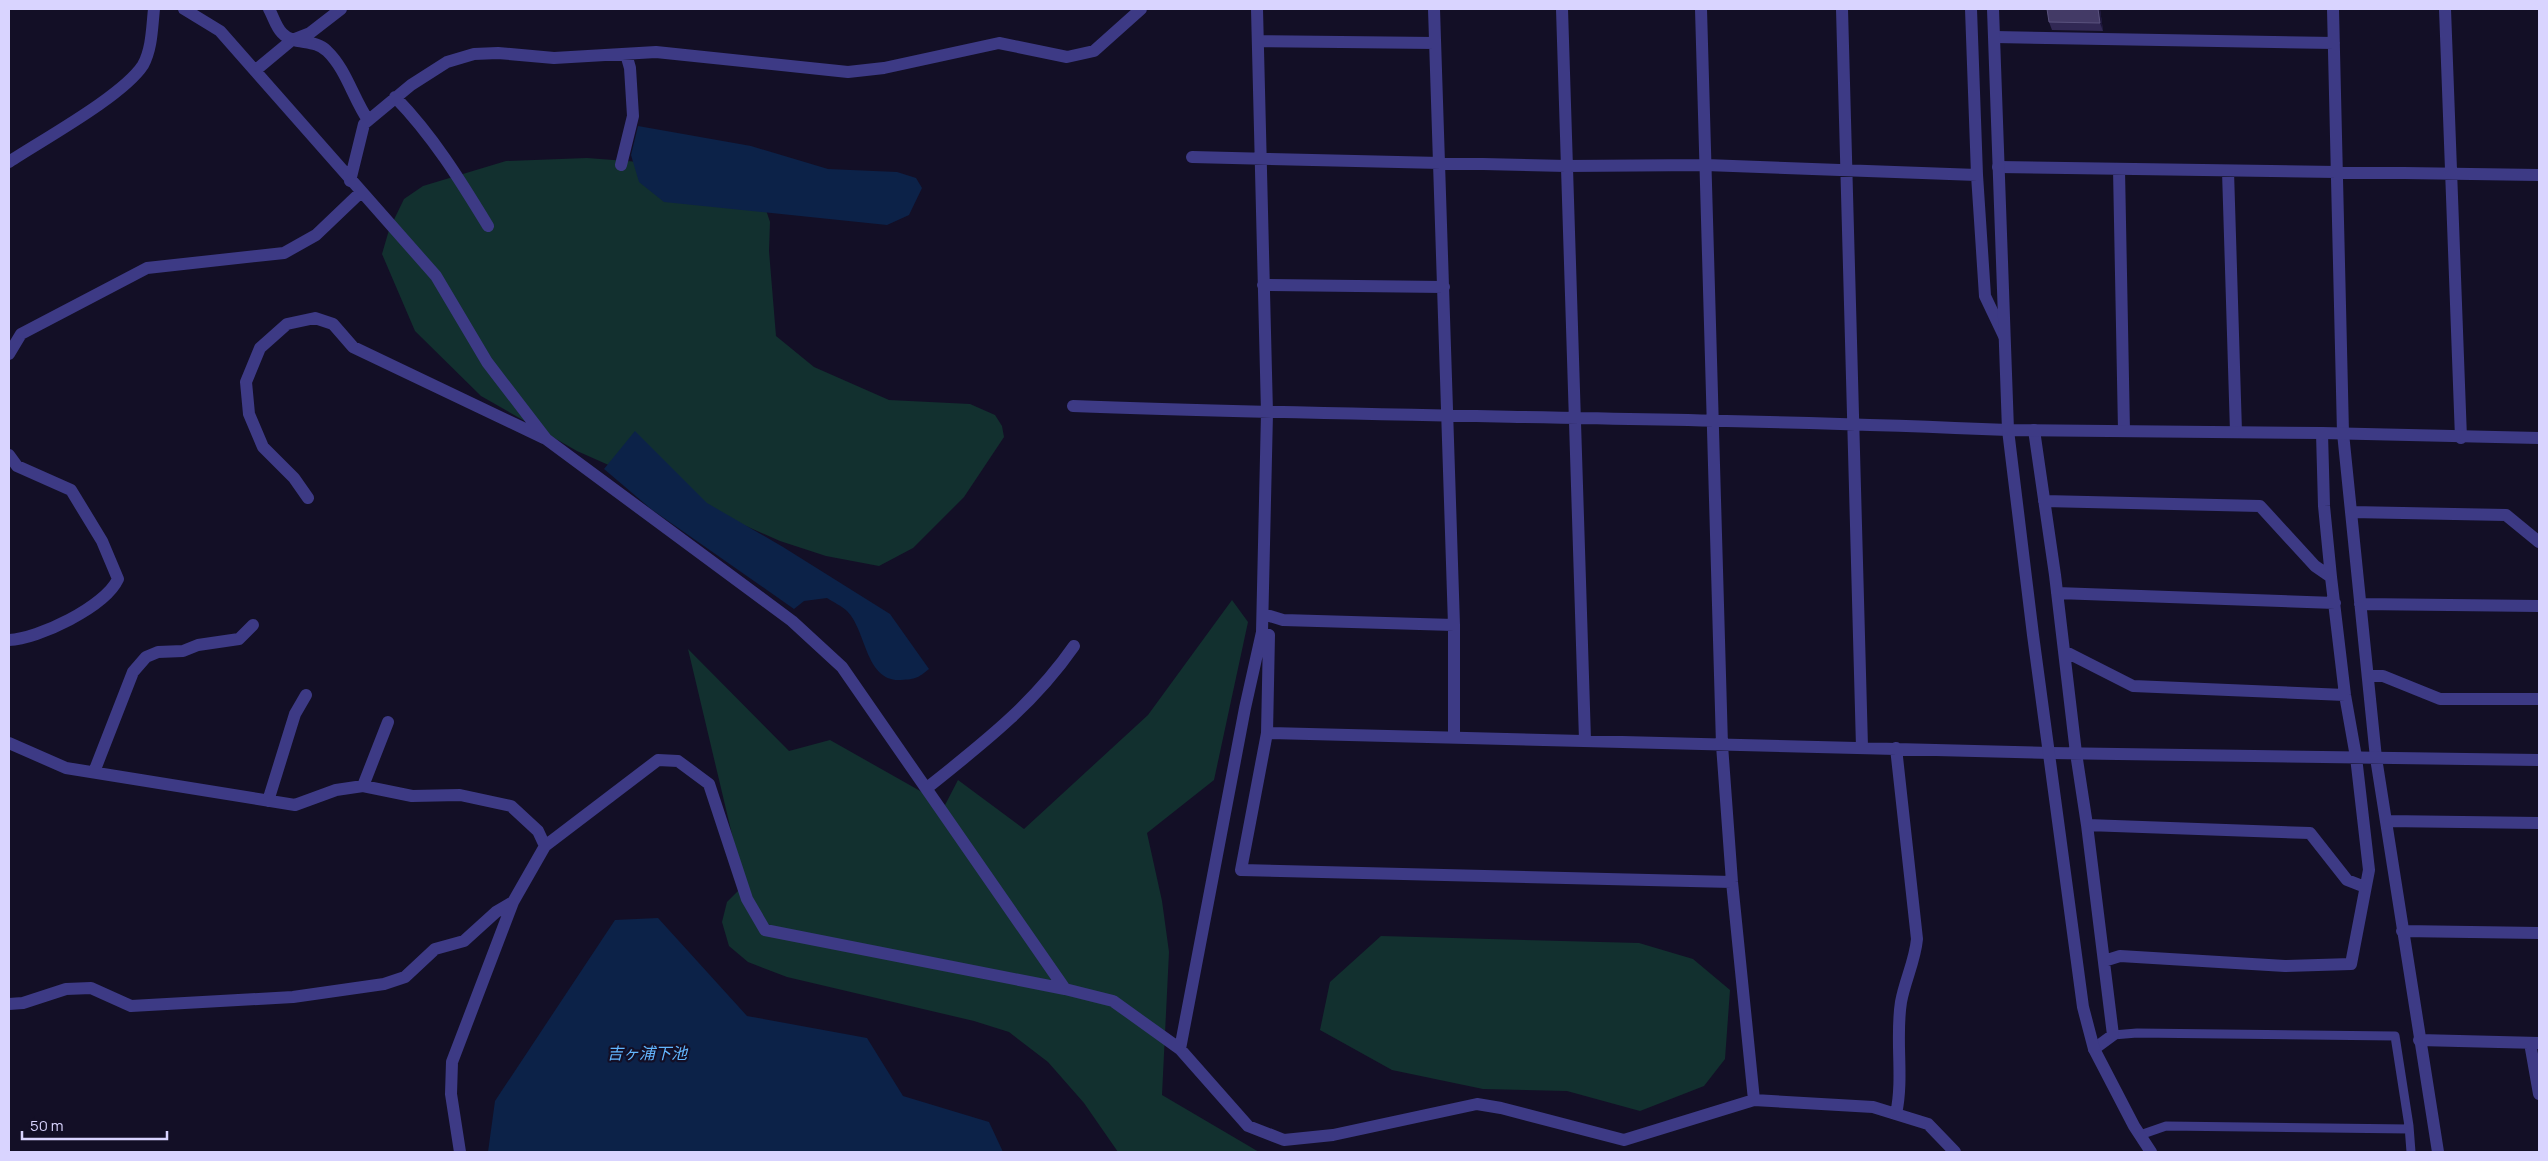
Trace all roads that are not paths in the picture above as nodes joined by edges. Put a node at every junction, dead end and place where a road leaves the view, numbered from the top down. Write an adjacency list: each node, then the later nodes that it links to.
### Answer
1 (154, 9): 26 (street)
2 (184, 9): 21 (street)
3 (269, 9): 16 (street)
4 (341, 9): 16 (street)
5 (1141, 9): 20 (street)
6 (1258, 9): 17 (street)
7 (1434, 9): 18 (street)
8 (1562, 9): 30 (street)
9 (1701, 9): 29 (street)
10 (1842, 9): 33 (street)
11 (1971, 9): 37 (street)
12 (1994, 9): 15 (street)
13 (2333, 9): 19 (street)
14 (2445, 9): 36 (street)
15 (1995, 37): 19 (street); 31 (street)
16 (292, 40): 21 (street); 23 (street)
17 (1258, 41): 18 (street); 25 (street)
18 (1435, 43): 27 (street)
19 (2334, 43): 35 (street)
20 (626, 54): 22 (street); 28 (street)
21 (256, 70): 39 (street)
22 (395, 97): 23 (street); 41 (street)
23 (368, 120): 39 (street)
24 (1192, 157): 25 (street)
25 (1261, 158): 27 (street); 42 (street)
26 (9, 162)
27 (1439, 162): 30 (street); 43 (street)
28 (621, 165)
29 (1706, 165): 30 (street); 33 (street); 50 (street)
30 (1566, 166): 49 (street)
31 (1998, 167): 32 (street); 44 (street)
32 (2119, 169): 34 (street); 54 (street)
33 (1848, 171): 37 (street); 51 (street)
34 (2228, 171): 35 (street); 55 (street)
35 (2338, 174): 36 (street); 57 (street)
36 (2452, 174): 38 (street); 58 (street)
37 (1977, 175): 44 (street)
38 (2539, 175)
39 (350, 181): 40 (street)
40 (360, 192): 45 (street); 60 (street)
41 (488, 226)
42 (1263, 285): 43 (street); 47 (street)
43 (1444, 287): 48 (street)
44 (2004, 336): 52 (street)
45 (9, 354)
46 (1073, 406): 47 (street)
47 (1268, 413): 48 (street); 71 (street)
48 (1448, 416): 49 (street); 73 (street)
49 (1577, 418): 50 (street); 85 (street)
50 (1713, 420): 51 (street); 87 (street)
51 (1853, 423): 52 (street); 88 (street)
52 (2008, 430): 53 (street); 90 (street)
53 (2034, 430): 54 (street); 63 (street)
54 (2124, 431): 55 (street)
55 (2236, 432): 56 (street)
56 (2322, 433): 57 (street); 66 (street)
57 (2343, 433): 58 (street); 64 (street)
58 (2461, 438): 59 (street)
59 (2539, 438)
60 (546, 439): 62 (street); 97 (street)
61 (9, 455): 75 (street)
62 (308, 498)
63 (2044, 501): 66 (street); 67 (street)
64 (2351, 512): 65 (street); 69 (street)
65 (2539, 542)
66 (2331, 577): 68 (street)
67 (2057, 593): 68 (street); 77 (street)
68 (2335, 603): 80 (street)
69 (2360, 604): 70 (street); 78 (street)
70 (2539, 606)
71 (1263, 614): 73 (street); 74 (street)
72 (254, 625): 95 (street)
73 (1454, 625): 84 (street)
74 (1262, 632): 83 (street); 114 (street)
75 (9, 640)
76 (1074, 646): 97 (street)
77 (2064, 651): 80 (street); 91 (street)
78 (2368, 676): 81 (street); 93 (street)
79 (306, 695): 98 (street)
80 (2345, 695): 92 (street)
81 (2539, 699)
82 (388, 722): 96 (street)
83 (1267, 733): 84 (street); 103 (street)
84 (1454, 738): 85 (street)
85 (1585, 740): 87 (street)
86 (9, 743): 95 (street)
87 (1722, 745): 88 (street); 103 (street)
88 (1862, 747): 89 (street)
89 (1896, 748): 90 (street); 118 (street)
90 (2050, 753): 91 (street); 115 (street)
91 (2076, 753): 92 (street); 101 (street)
92 (2356, 757): 93 (street); 104 (street)
93 (2376, 758): 94 (street); 99 (street)
94 (2539, 760)
95 (94, 772): 98 (street)
96 (364, 786): 98 (street); 102 (street)
97 (926, 788): 109 (street)
98 (268, 801)
99 (2386, 821): 100 (street); 106 (street)
100 (2539, 823)
101 (2087, 825): 104 (street); 108 (street)
102 (545, 846): 105 (street); 109 (street)
103 (1732, 882): 117 (street)
104 (2366, 886): 108 (street)
105 (513, 902): 110 (street); 121 (street)
106 (2402, 931): 107 (street); 112 (street)
107 (2539, 933)
108 (2104, 961): 111 (street)
109 (1065, 989): 114 (street)
110 (9, 1004)
111 (2113, 1035): 115 (street); 119 (lane)
112 (2419, 1040): 113 (street); 125 (street)
113 (2535, 1043): 116 (street)
114 (1180, 1049): 117 (street)
115 (2094, 1049): 120 (street)
116 (2539, 1094)
117 (1754, 1100): 118 (street)
118 (1896, 1114): 122 (street)
119 (2410, 1129): 120 (lane); 124 (lane)
120 (2140, 1135): 123 (street)
121 (460, 1152)
122 (1955, 1152)
123 (2152, 1152)
124 (2411, 1152)
125 (2438, 1152)

